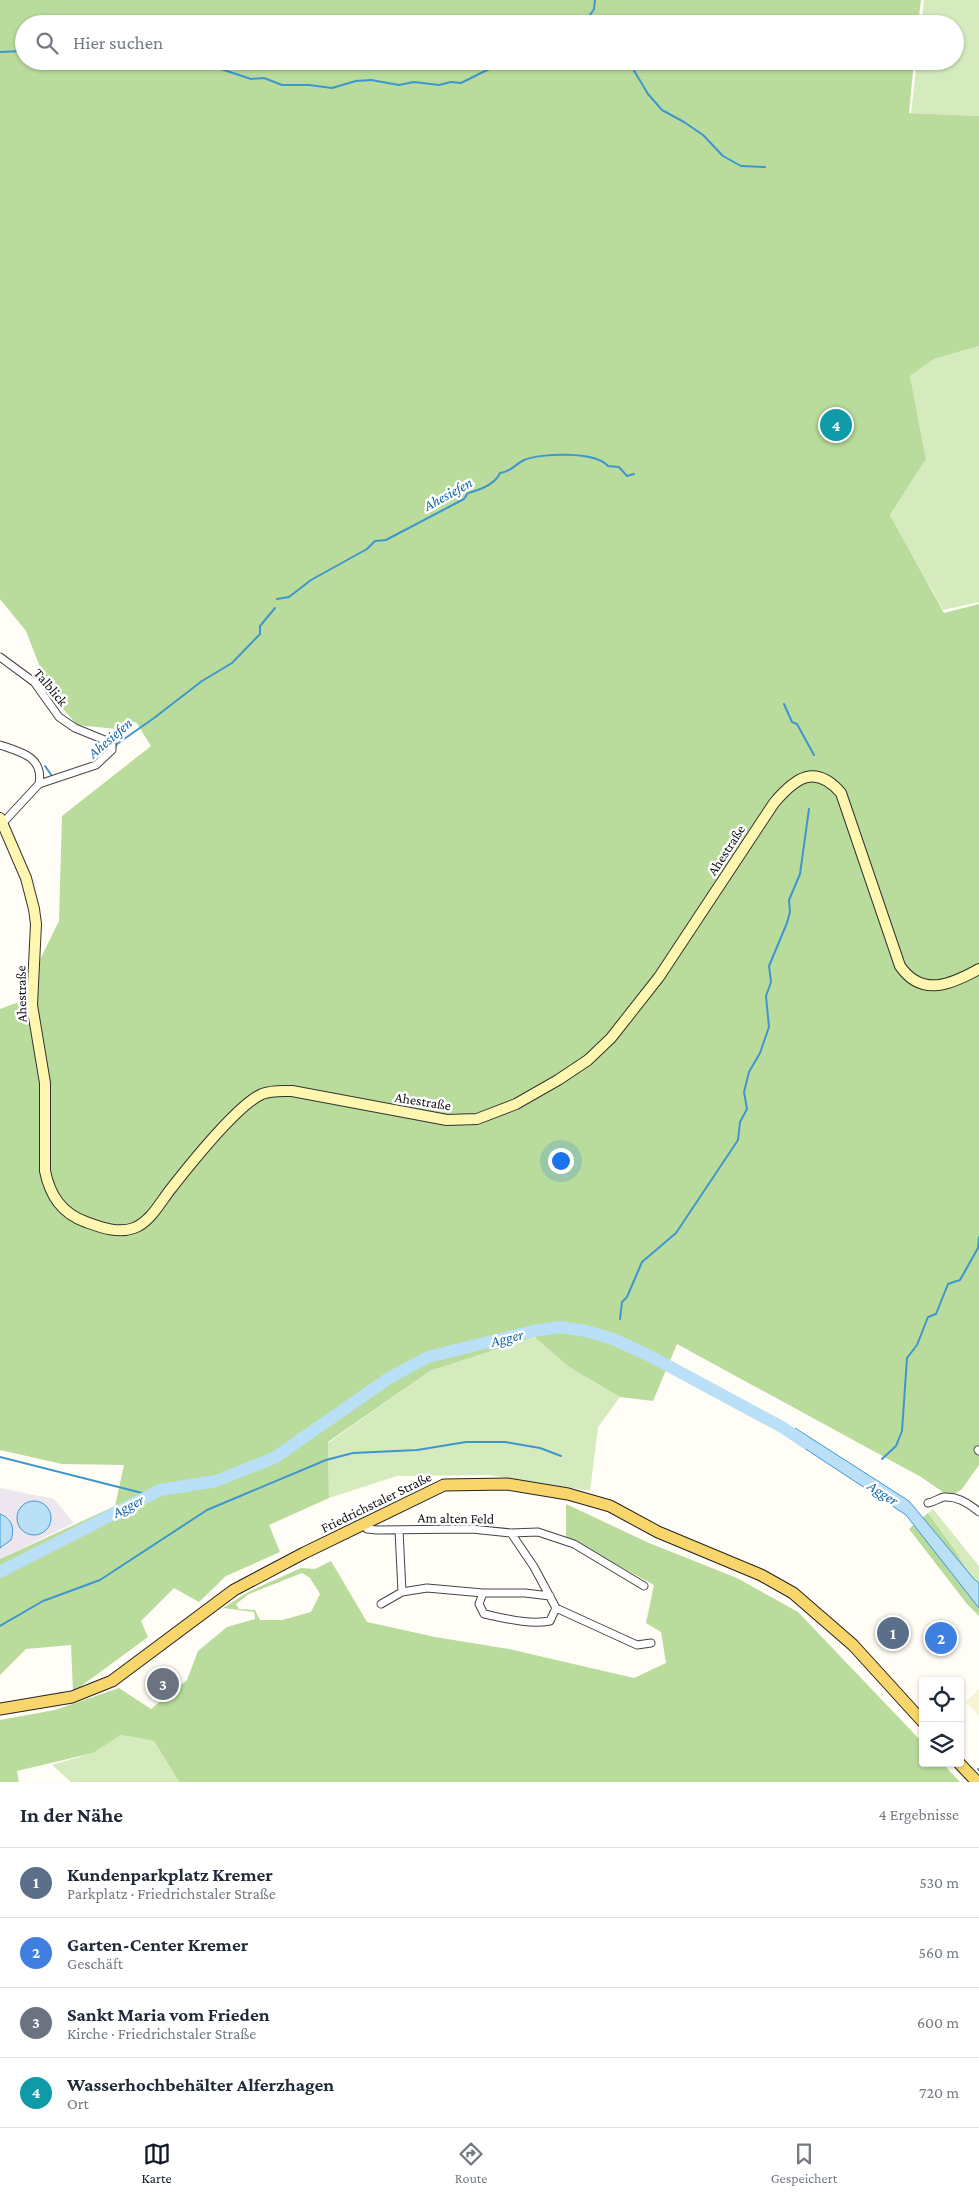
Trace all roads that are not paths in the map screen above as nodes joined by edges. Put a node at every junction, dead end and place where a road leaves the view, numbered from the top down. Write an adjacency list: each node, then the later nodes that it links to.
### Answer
1 (0, 657): 3 (street, Talblick)
2 (0, 745): 3 (street)
3 (39, 784): 4 (street)
4 (1, 822): 5 (main road, Ahestraße)
5 (979, 969)
6 (928, 1503): 7 (street)
7 (979, 1512)
8 (364, 1525): 9 (street, Am alten Feld); 18 (main road, Friedrichstaler Straße); 19 (main road, Friedrichstaler Straße)
9 (399, 1530): 10 (street, Am alten Feld); 12 (street, Am alten Feld)
10 (511, 1533): 11 (street, Am alten Feld); 14 (street, Am alten Feld)
11 (644, 1586)
12 (402, 1592): 13 (street); 15 (street)
13 (482, 1593): 14 (street); 16 (street)
14 (550, 1596): 16 (street, Am alten Feld)
15 (381, 1604)
16 (556, 1608): 17 (street)
17 (651, 1643)
18 (0, 1709)
19 (919, 1718)
20 (963, 1767): 21 (main road)
21 (977, 1782)

